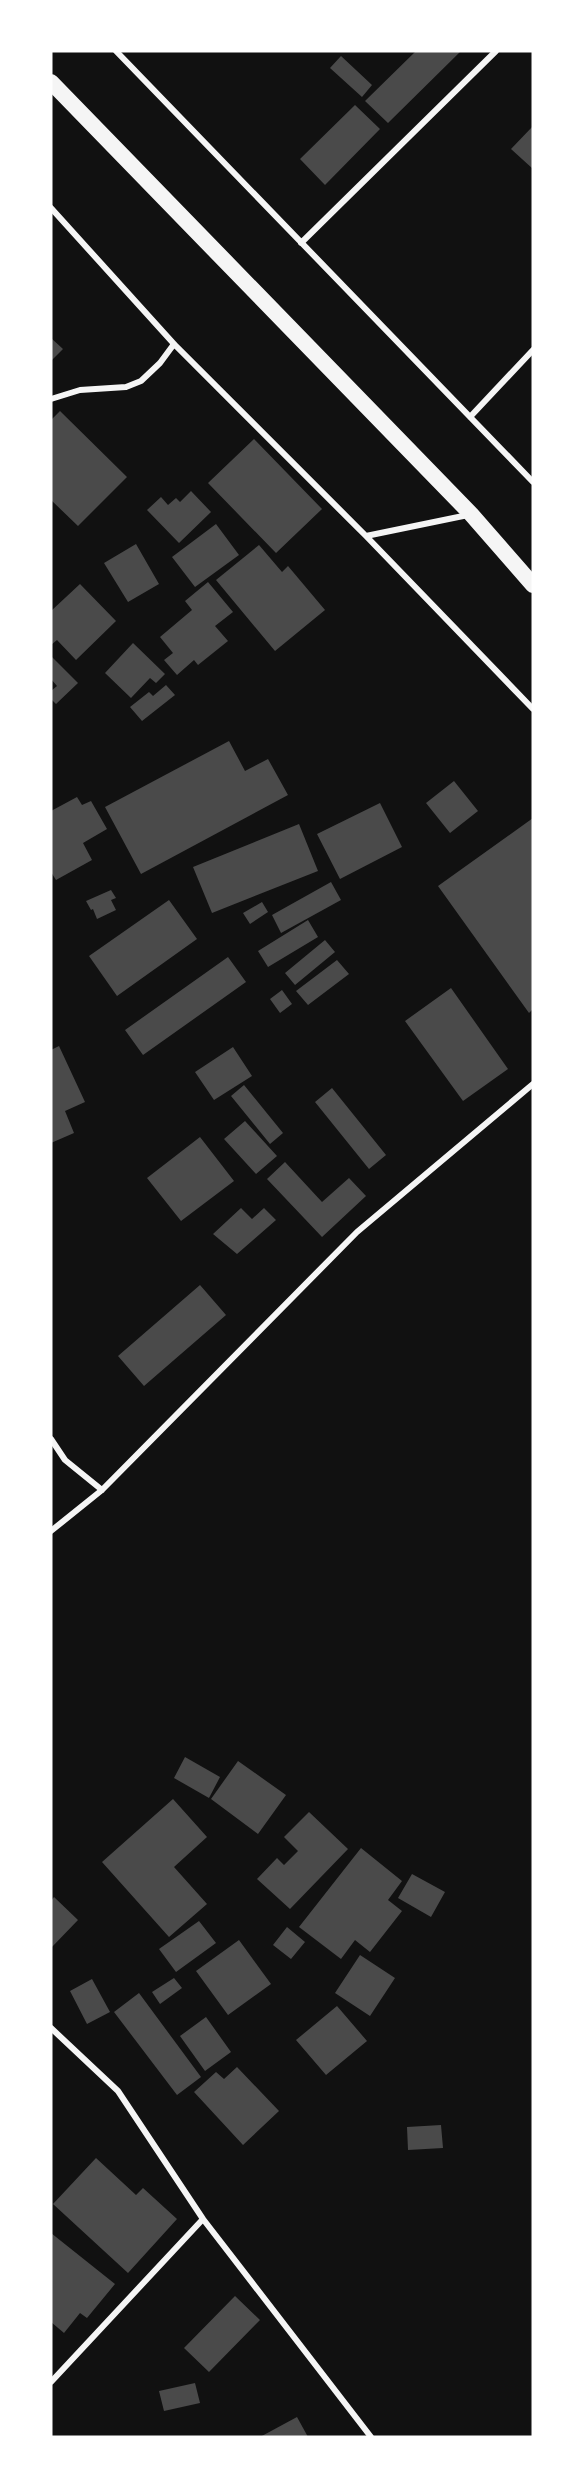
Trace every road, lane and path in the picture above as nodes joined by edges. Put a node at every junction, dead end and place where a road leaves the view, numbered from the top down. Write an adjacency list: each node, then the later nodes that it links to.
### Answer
1 (116, 51): 5 (street)
2 (496, 51): 5 (street)
3 (51, 82): 11 (highway)
4 (51, 208): 6 (street)
5 (301, 243): 9 (street)
6 (174, 344): 8 (street); 12 (street)
7 (533, 350): 9 (street)
8 (51, 399)
9 (470, 417): 10 (street)
10 (533, 482)
11 (471, 514): 12 (street); 13 (highway)
12 (366, 536): 14 (street)
13 (533, 585)
14 (533, 709)
15 (533, 1084): 17 (street)
16 (51, 1439): 17 (street)
17 (102, 1490): 18 (street)
18 (51, 1531)
19 (51, 2028): 20 (street)
20 (203, 2219): 21 (street); 22 (street)
21 (51, 2382)
22 (371, 2437)

